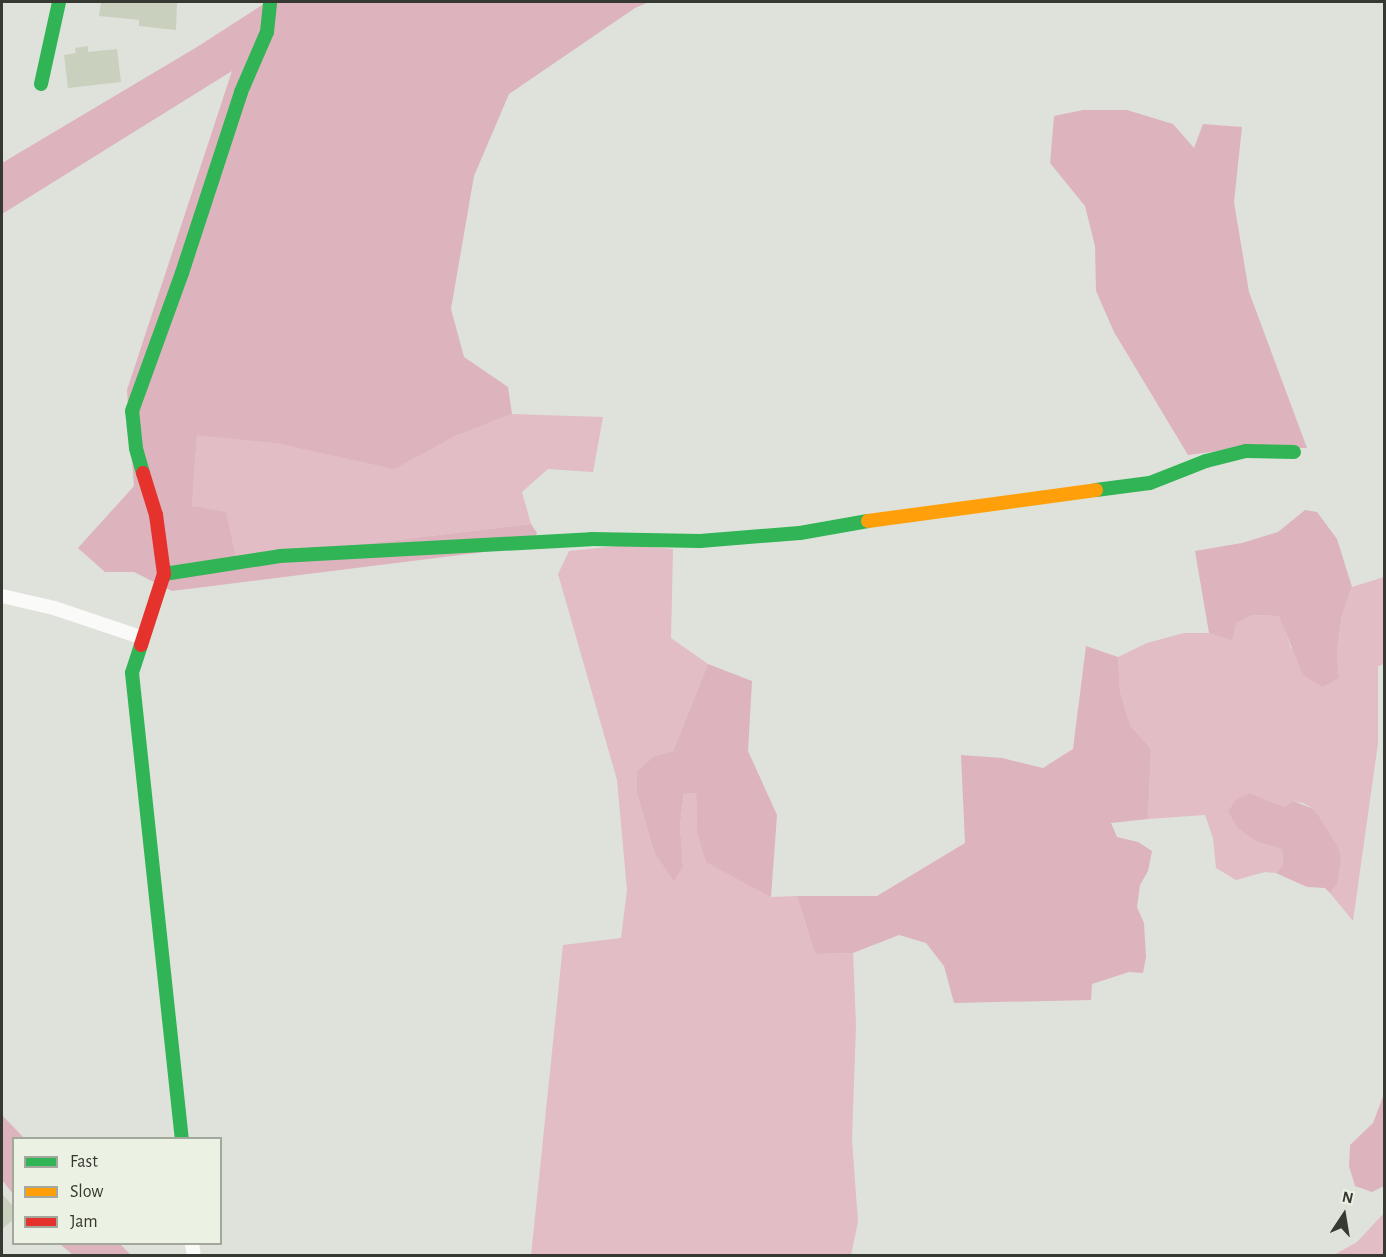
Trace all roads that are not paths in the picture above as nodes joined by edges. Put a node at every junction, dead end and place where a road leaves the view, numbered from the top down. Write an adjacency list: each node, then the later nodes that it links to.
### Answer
1 (59, 2): 3 (street)
2 (270, 2): 5 (street)
3 (41, 84)
4 (1294, 452): 5 (street)
5 (164, 574): 7 (street)
6 (2, 596): 7 (street)
7 (143, 638): 8 (street)
8 (182, 1137)

